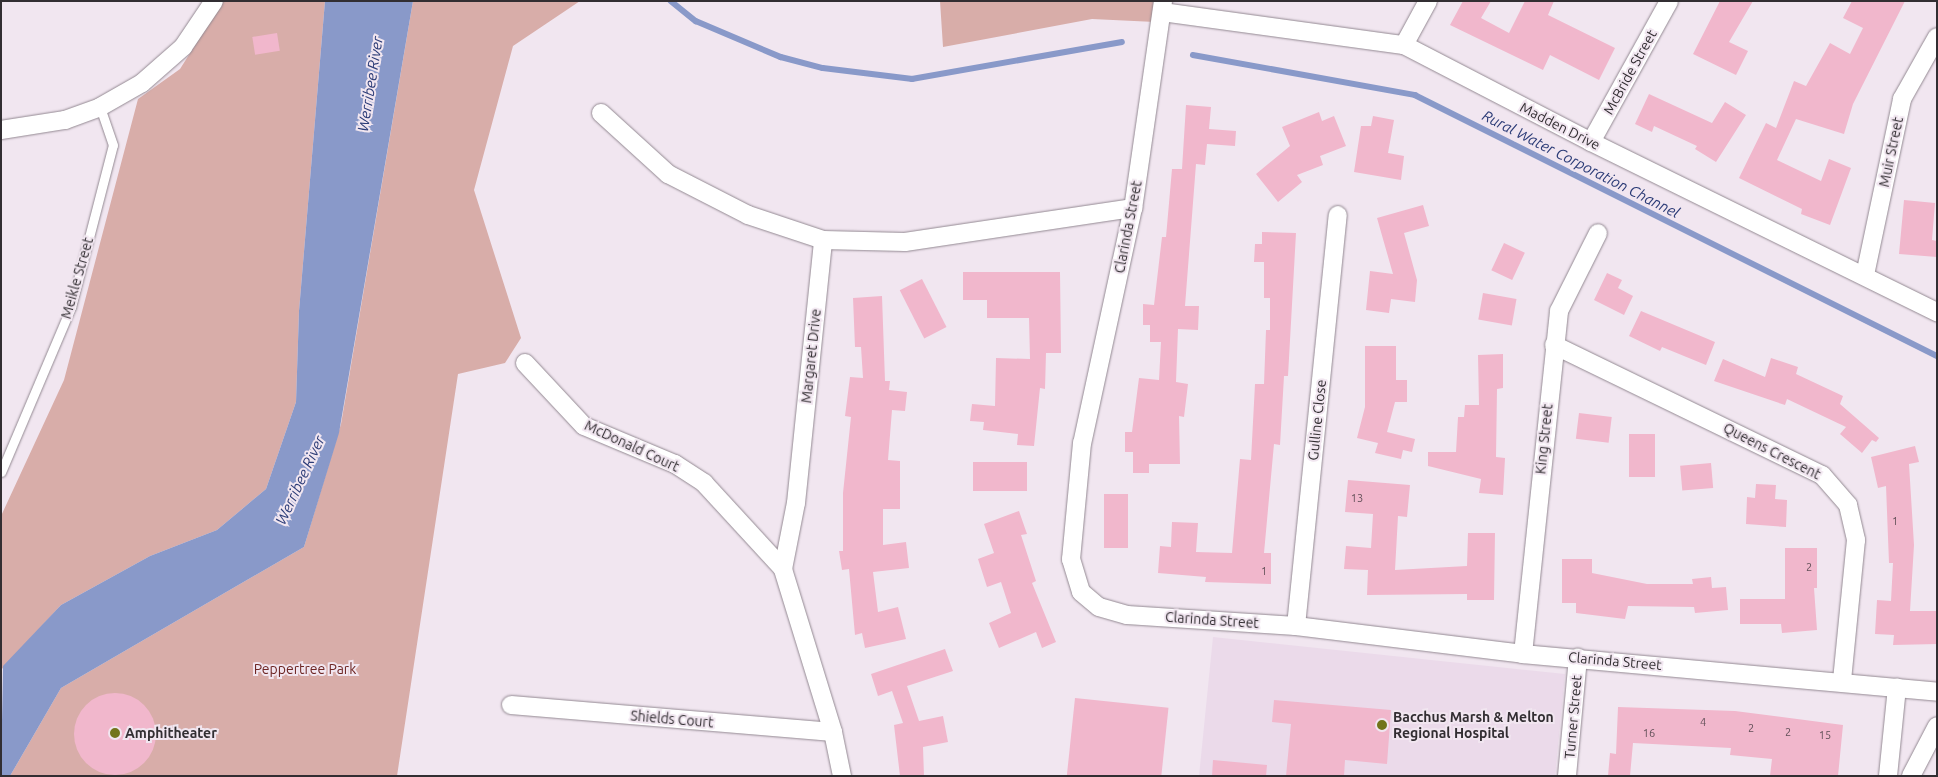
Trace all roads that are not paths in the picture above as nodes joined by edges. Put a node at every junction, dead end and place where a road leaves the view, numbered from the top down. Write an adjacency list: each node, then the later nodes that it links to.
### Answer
1 (214, 1): 7 (street)
2 (1428, 1): 6 (street)
3 (1669, 1): 10 (street, McBride Street)
4 (1162, 7): 6 (street, Madden Drive); 11 (street, Clarinda Street)
5 (1937, 37): 15 (street, Muir Street)
6 (1404, 45): 10 (street, Madden Drive)
7 (100, 107): 9 (street); 19 (lane, Meikle Street)
8 (601, 113): 14 (street)
9 (1, 130)
10 (1591, 142): 15 (street, Madden Drive)
11 (1133, 208): 14 (street); 21 (street, Clarinda Street)
12 (1338, 215): 21 (street, Gulline Close)
13 (1598, 233): 17 (street, King Street)
14 (823, 240): 20 (street, Margaret Drive)
15 (1865, 275): 16 (street, Madden Drive)
16 (1937, 312)
17 (1554, 345): 22 (street, King Street); 24 (street, Queens Crescent)
18 (525, 363): 20 (street, McDonald Court)
19 (1, 472)
20 (783, 568): 29 (street, Margaret Drive)
21 (1296, 626): 22 (street, Clarinda Street)
22 (1523, 654): 23 (street, Clarinda Street)
23 (1578, 658): 24 (street, Clarinda Street); 31 (street, Turner Street)
24 (1842, 681): 25 (street, Clarinda Street)
25 (1897, 687): 26 (street, Clarinda Street); 32 (street)
26 (1937, 692)
27 (512, 705): 29 (street, Shields Court)
28 (1937, 726): 33 (street)
29 (833, 732): 30 (street, Margaret Drive)
30 (842, 776)
31 (1567, 776)
32 (1888, 776)
33 (1911, 776)

